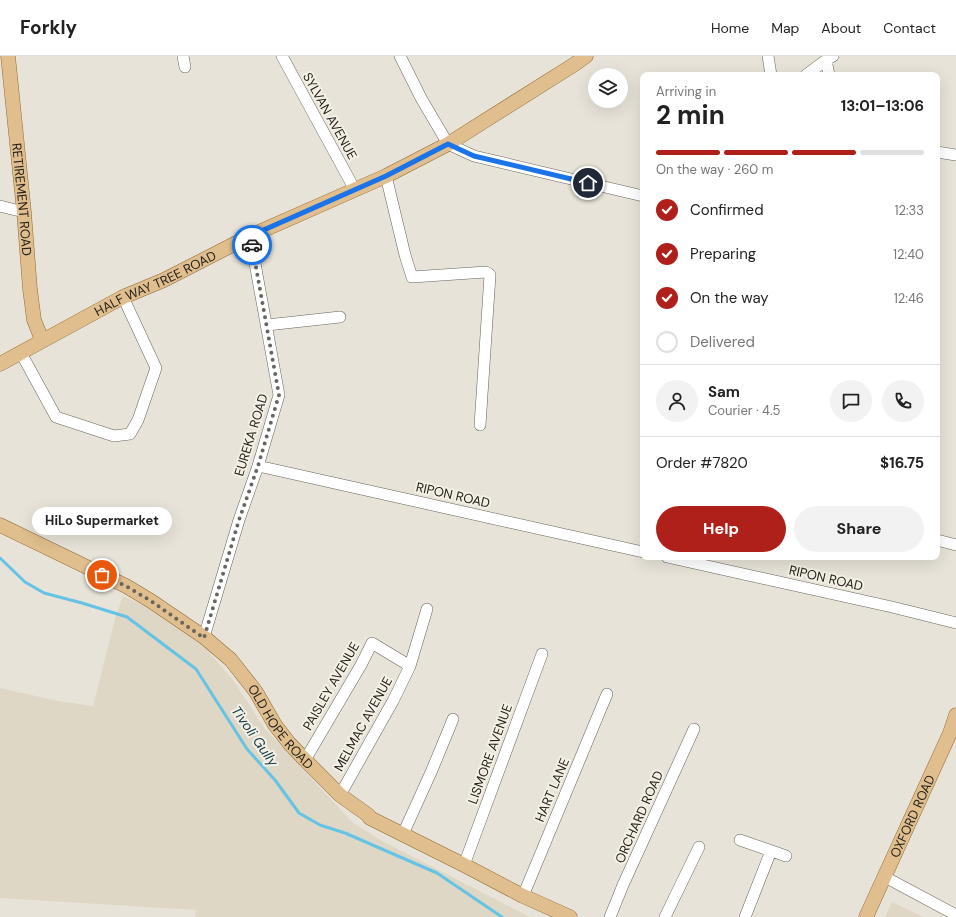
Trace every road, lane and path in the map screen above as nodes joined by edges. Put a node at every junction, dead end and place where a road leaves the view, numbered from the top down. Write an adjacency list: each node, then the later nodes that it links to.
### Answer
1 (8, 56): 17 (main road, RETIREMENT ROAD)
2 (282, 56): 14 (street, SYLVAN AVENUE)
3 (400, 56): 10 (street)
4 (768, 56): 7 (street)
5 (830, 58): 8 (street); 9 (street)
6 (578, 59): 10 (main road, HALF WAY TREE ROAD)
7 (771, 72)
8 (810, 72)
9 (828, 72)
10 (448, 144): 13 (main road, HALF WAY TREE ROAD); 15 (street)
11 (940, 152): 12 (street)
12 (956, 155)
13 (386, 176): 14 (main road, HALF WAY TREE ROAD); 25 (street)
14 (355, 190): 18 (main road, HALF WAY TREE ROAD)
15 (640, 195)
16 (0, 206): 17 (street)
17 (24, 212): 22 (main road, RETIREMENT ROAD)
18 (250, 236): 19 (main road, HALF WAY TREE ROAD); 21 (street, EUREKA ROAD)
19 (123, 297): 22 (main road, HALF WAY TREE ROAD); 23 (street)
20 (340, 317): 21 (street)
21 (266, 325): 26 (street, EUREKA ROAD)
22 (42, 340): 23 (main road, HALF WAY TREE ROAD)
23 (21, 353): 24 (main road, HALF WAY TREE ROAD)
24 (0, 364)
25 (480, 425)
26 (258, 466): 30 (street, RIPON ROAD); 34 (street, EUREKA ROAD)
27 (0, 526): 34 (main road, OLD HOPE ROAD)
28 (940, 541): 29 (street)
29 (956, 545)
30 (640, 551)
31 (680, 560): 33 (street, RIPON ROAD)
32 (427, 609): 36 (street, MELMAC AVENUE)
33 (956, 623)
34 (204, 638): 41 (main road, OLD HOPE ROAD)
35 (542, 654): 48 (street, LISMORE AVENUE)
36 (410, 666): 41 (street, PAISLEY AVENUE); 42 (street, MELMAC AVENUE)
37 (607, 694): 50 (street, HART LANE)
38 (453, 719): 43 (street)
39 (955, 724): 49 (main road, OXFORD ROAD)
40 (694, 729): 53 (street, ORCHARD ROAD)
41 (305, 760): 42 (main road, OLD HOPE ROAD)
42 (340, 795): 43 (main road, OLD HOPE ROAD)
43 (403, 834): 48 (main road, OLD HOPE ROAD)
44 (740, 840): 46 (street)
45 (699, 847): 54 (street)
46 (771, 851): 47 (street); 55 (street)
47 (786, 856)
48 (464, 865): 50 (main road, OLD HOPE ROAD)
49 (885, 877): 51 (street); 56 (main road, OXFORD ROAD)
50 (523, 896): 52 (main road, OLD HOPE ROAD)
51 (956, 914)
52 (570, 917)
53 (610, 917)
54 (665, 917)
55 (745, 917)
56 (866, 917)

